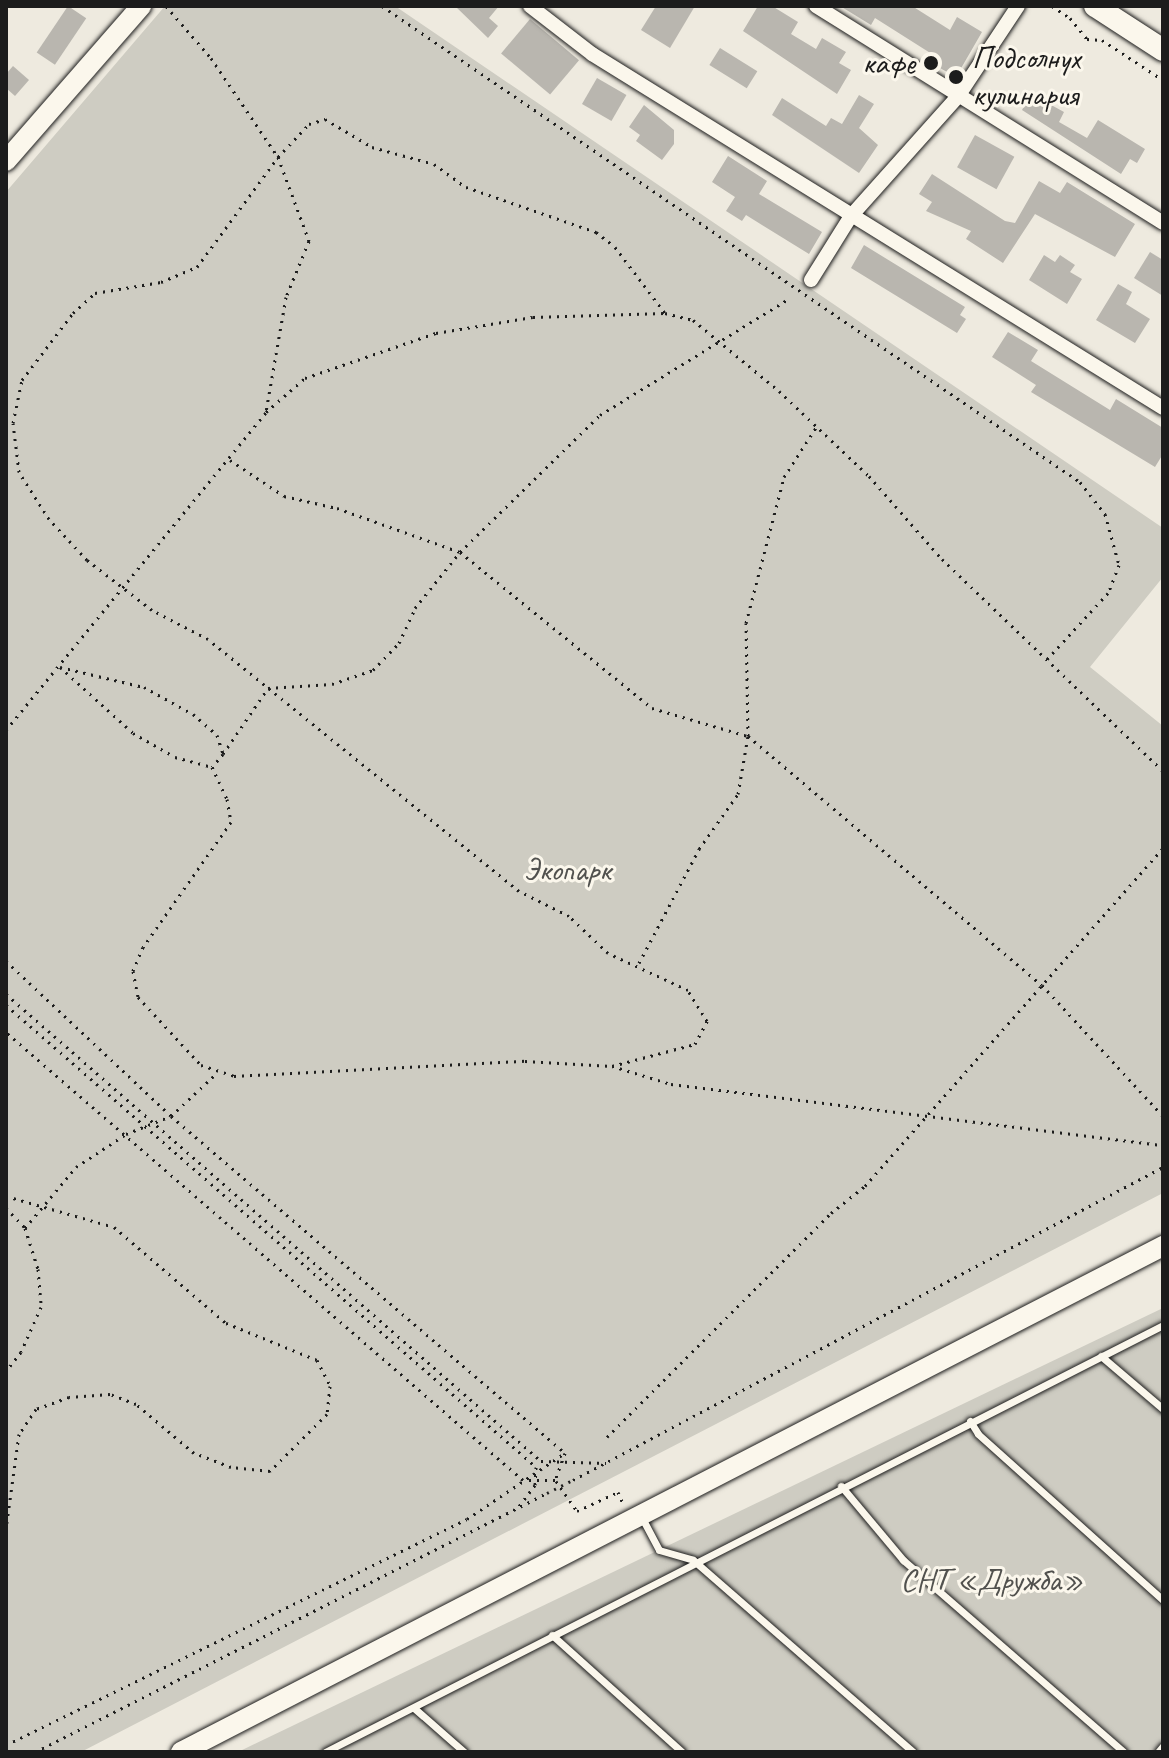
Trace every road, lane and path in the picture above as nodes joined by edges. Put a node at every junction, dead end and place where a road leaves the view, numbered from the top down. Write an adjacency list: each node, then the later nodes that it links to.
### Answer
1 (141, 6): 13 (main road)
2 (166, 6): 12 (path)
3 (382, 6): 26 (path)
4 (530, 6): 14 (street)
5 (816, 6): 11 (street)
6 (1018, 6): 11 (street)
7 (1052, 6): 10 (path)
8 (1095, 6): 9 (main road)
9 (1163, 50)
10 (1163, 80)
11 (959, 95): 14 (street); 15 (street)
12 (278, 157): 18 (path); 21 (path); 25 (path)
13 (6, 161)
14 (851, 216): 16 (street); 20 (street)
15 (1163, 223)
16 (811, 280)
17 (790, 298): 19 (path)
18 (665, 313): 19 (path); 21 (path)
19 (719, 338): 22 (path); 24 (path)
20 (1163, 408)
21 (266, 412): 23 (path)
22 (817, 426): 26 (path); 30 (path)
23 (229, 459): 24 (path); 25 (path)
24 (460, 552): 28 (path); 30 (path)
25 (122, 587): 27 (path); 28 (path)
26 (1047, 659): 33 (path)
27 (60, 667): 29 (path); 31 (path); 32 (path)
28 (268, 688): 31 (path); 36 (path)
29 (6, 730)
30 (748, 736): 36 (path); 37 (path)
31 (223, 754): 32 (path)
32 (212, 767): 42 (path)
33 (1163, 771)
34 (1163, 848): 37 (path)
35 (6, 961): 44 (path)
36 (638, 965): 41 (path)
37 (1042, 985): 43 (path); 45 (path)
38 (6, 994): 46 (path)
39 (6, 1005): 47 (path)
40 (6, 1032): 48 (path)
41 (612, 1066): 42 (path); 43 (path)
42 (218, 1072): 44 (path)
43 (932, 1113): 49 (path); 61 (path)
44 (171, 1116): 46 (path); 62 (path)
45 (1163, 1116)
46 (156, 1125): 47 (path); 63 (path)
47 (148, 1128): 48 (path); 66 (path)
48 (126, 1134): 52 (path); 67 (path)
49 (1163, 1145)
50 (1163, 1167): 65 (path)
51 (6, 1196): 52 (path)
52 (49, 1205): 54 (path); 73 (path)
53 (6, 1208): 54 (path)
54 (25, 1228): 58 (path)
55 (1163, 1246): 72 (main road)
56 (1163, 1325): 57 (lane)
57 (1101, 1356): 59 (lane); 60 (lane)
58 (6, 1371)
59 (1163, 1409)
60 (970, 1421): 70 (lane); 75 (lane)
61 (607, 1437)
62 (565, 1453): 63 (path); 64 (path)
63 (554, 1461): 64 (path); 66 (path)
64 (564, 1462): 65 (path); 69 (path)
65 (606, 1463): 71 (path, bridge)
66 (536, 1473): 67 (path); 68 (path)
67 (523, 1480): 68 (path); 78 (path)
68 (535, 1480): 69 (path); 71 (path)
69 (555, 1480): 72 (path)
70 (841, 1486): 74 (lane); 86 (lane)
71 (516, 1510): 80 (path)
72 (634, 1516): 74 (lane); 81 (main road)
73 (6, 1529)
74 (693, 1560): 76 (lane); 85 (lane)
75 (1163, 1600)
76 (552, 1635): 77 (lane); 84 (lane)
77 (414, 1708): 82 (lane); 83 (lane)
78 (6, 1745)
79 (1163, 1746): 87 (lane)
80 (35, 1752)
81 (181, 1752)
82 (325, 1752)
83 (464, 1752)
84 (682, 1752)
85 (913, 1752)
86 (1124, 1752)
87 (1158, 1752)

